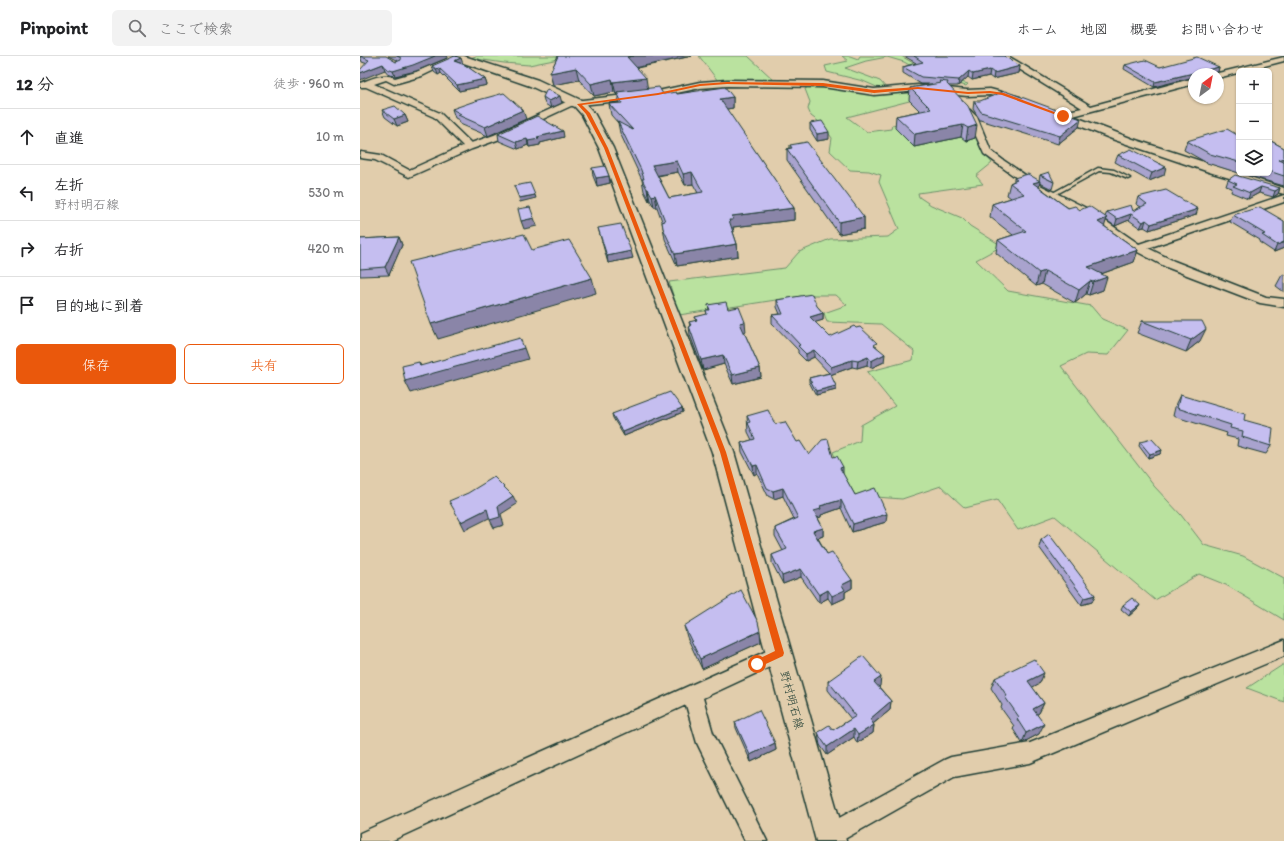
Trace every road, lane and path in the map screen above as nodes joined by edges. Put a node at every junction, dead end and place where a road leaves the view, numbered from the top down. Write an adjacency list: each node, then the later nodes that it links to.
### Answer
1 (1002, 56): 10 (street)
2 (455, 57): 6 (street); 8 (main road, 野村明石線)
3 (1284, 59): 4 (street)
4 (1224, 74)
5 (1188, 83): 10 (street)
6 (363, 85): 11 (street)
7 (950, 91): 8 (street); 9 (street); 15 (street)
8 (579, 104): 11 (street); 20 (main road, 野村明石線)
9 (1028, 104)
10 (1088, 108): 14 (street)
11 (468, 147): 12 (street)
12 (360, 155)
13 (1128, 178): 15 (lane)
14 (1284, 191)
15 (1051, 195): 17 (street)
16 (1284, 198): 17 (street)
17 (1138, 248): 18 (street)
18 (1284, 303)
19 (1284, 648): 22 (street)
20 (780, 653): 21 (street); 22 (main road, 野村明石線)
21 (692, 694): 23 (street); 24 (street)
22 (829, 839)
23 (366, 841)
24 (756, 841)

